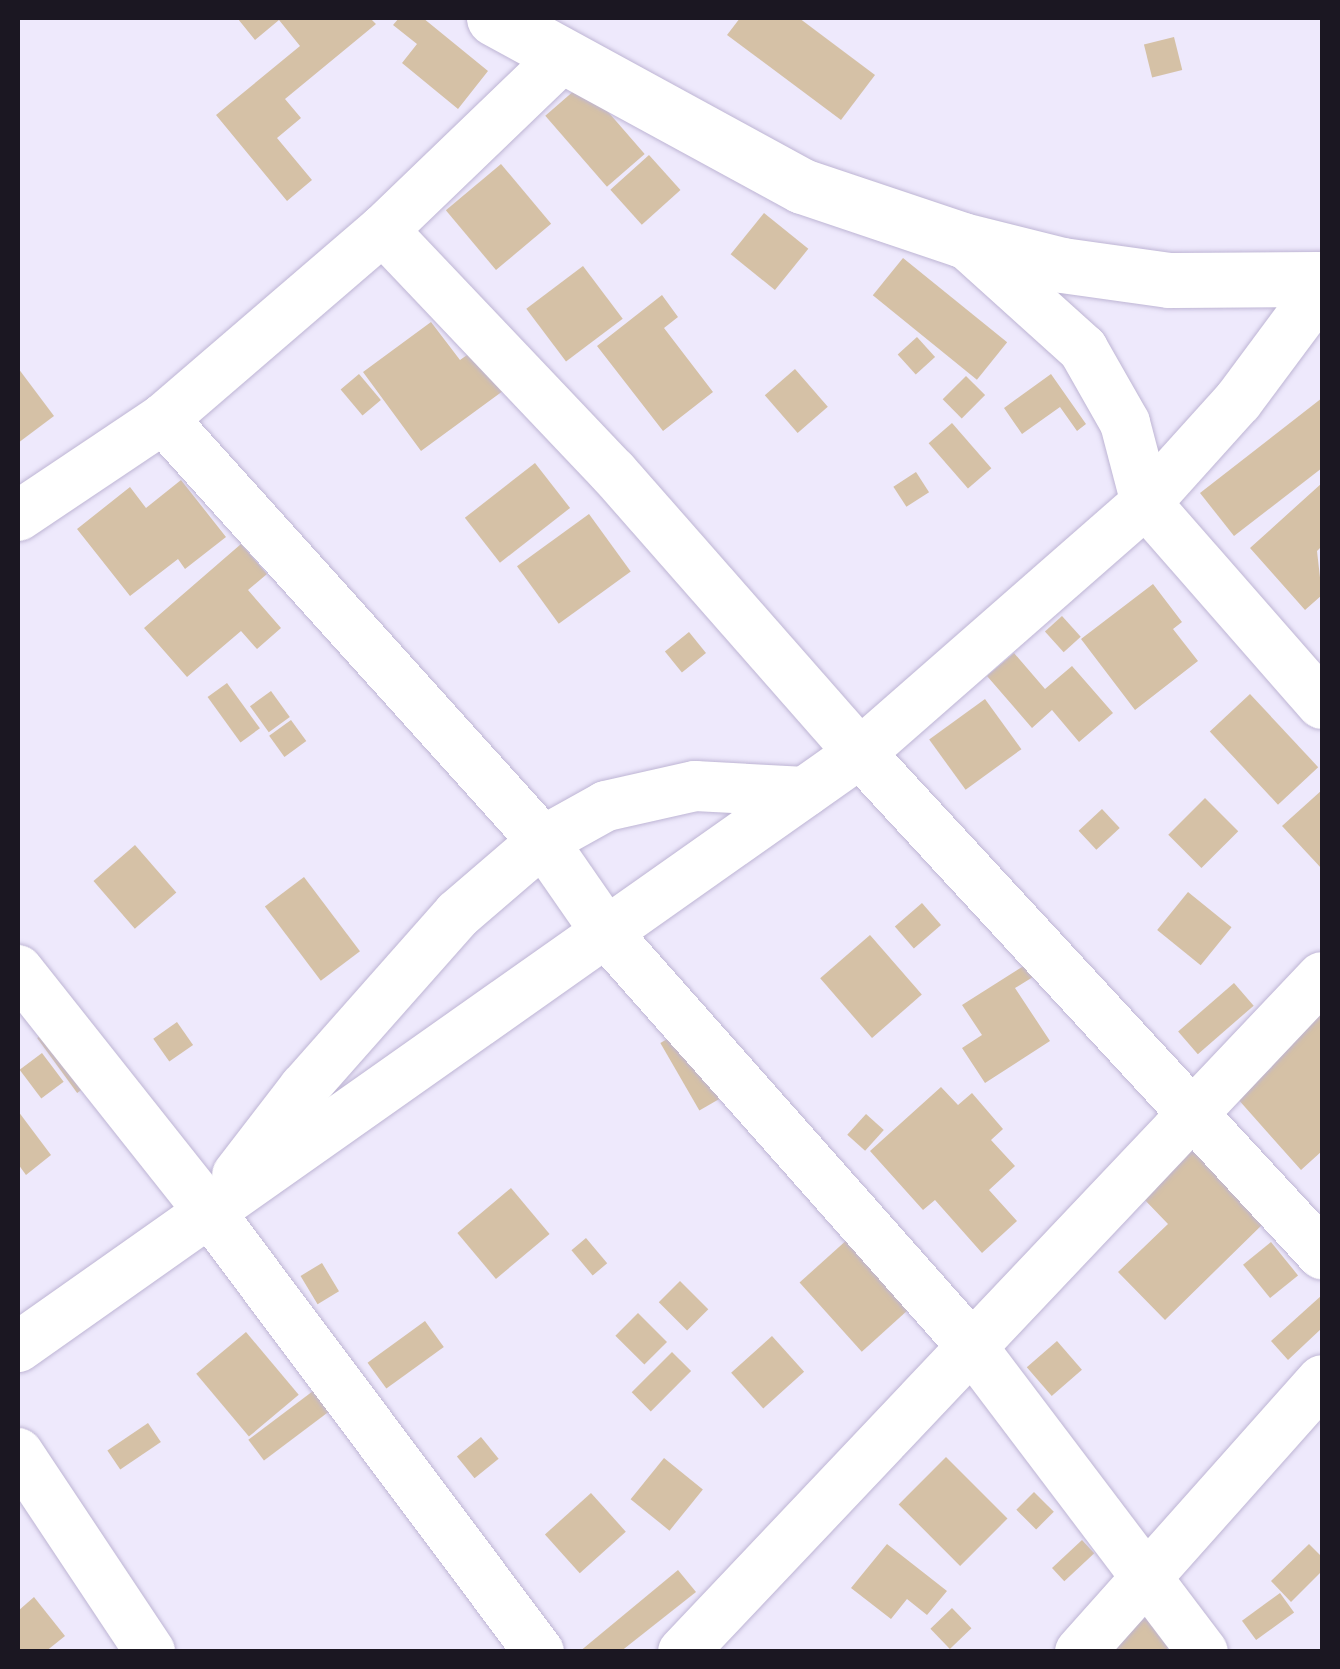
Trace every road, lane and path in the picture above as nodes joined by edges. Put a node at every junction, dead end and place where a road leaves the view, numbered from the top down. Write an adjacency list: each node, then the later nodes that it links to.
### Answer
1 (494, 18): 2 (street)
2 (564, 56): 3 (street); 4 (street)
3 (384, 230): 7 (street); 11 (street)
4 (962, 240): 5 (street); 8 (street)
5 (1322, 279)
6 (1322, 288): 8 (street)
7 (164, 419): 9 (street); 13 (street)
8 (1146, 503): 10 (street); 11 (street)
9 (18, 516)
10 (1322, 704)
11 (860, 753): 12 (street); 17 (street)
12 (805, 792): 13 (street); 14 (street)
13 (544, 842): 14 (street); 18 (street)
14 (608, 935): 18 (street); 20 (street)
15 (18, 970): 18 (street)
16 (1322, 977): 17 (street)
17 (1194, 1110): 19 (street); 20 (street)
18 (209, 1211): 21 (street); 26 (street)
19 (1322, 1254)
20 (969, 1343): 24 (street); 27 (street)
21 (18, 1347)
22 (1322, 1380): 24 (street)
23 (18, 1453): 25 (street)
24 (1147, 1579): 28 (street); 29 (street)
25 (150, 1652)
26 (539, 1652)
27 (682, 1652)
28 (1080, 1652)
29 (1203, 1652)

